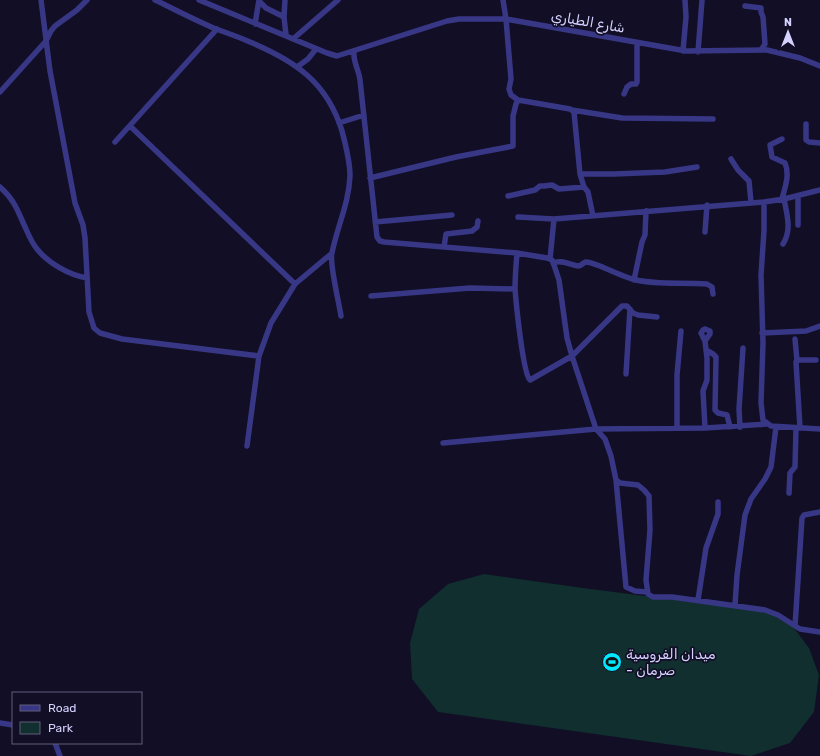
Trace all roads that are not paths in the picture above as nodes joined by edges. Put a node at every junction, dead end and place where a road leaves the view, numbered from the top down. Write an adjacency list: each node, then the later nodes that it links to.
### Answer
1 (41, 0): 20 (street)
2 (87, 0): 20 (street)
3 (155, 0): 17 (street)
4 (199, 0): 13 (street, شارع الطياري)
5 (215, 0): 13 (street)
6 (285, 0): 14 (street)
7 (503, 0): 15 (street)
8 (685, 0): 23 (street)
9 (702, 0): 26 (street)
10 (259, 1): 14 (street); 16 (street)
11 (337, 1): 19 (street)
12 (746, 6): 24 (street)
13 (216, 7): 16 (street, شارع الطياري)
14 (284, 17): 18 (street)
15 (506, 19): 21 (street, شارع الطياري); 25 (street, شارع الطياري); 31 (street)
16 (255, 24): 18 (street, شارع الطياري)
17 (217, 29): 28 (street); 37 (street)
18 (286, 35): 19 (street, شارع الطياري)
19 (293, 39): 22 (street, شارع الطياري)
20 (46, 41): 29 (street); 68 (street)
21 (637, 43): 23 (street, شارع الطياري); 30 (street)
22 (316, 49): 25 (street, شارع الطياري); 28 (street)
23 (683, 50): 26 (street, شارع الطياري)
24 (761, 50): 26 (street, شارع الطياري); 27 (street, شارع الطياري)
25 (354, 52): 33 (street)
26 (698, 52)
27 (820, 66)
28 (297, 67): 35 (street)
29 (0, 92)
30 (624, 94)
31 (518, 100): 32 (street); 44 (street)
32 (572, 110): 34 (street); 43 (street)
33 (364, 115): 35 (street); 44 (street)
34 (713, 119)
35 (339, 123): 66 (street)
36 (806, 124): 40 (street)
37 (130, 126): 39 (street); 70 (street)
38 (782, 139): 50 (street)
39 (114, 142)
40 (820, 143)
41 (731, 159): 51 (street)
42 (697, 167): 43 (street)
43 (580, 174): 46 (street)
44 (370, 178): 60 (street)
45 (0, 187): 68 (street)
46 (584, 187): 48 (street); 56 (street)
47 (820, 190): 49 (street)
48 (508, 196)
49 (798, 196): 50 (street); 61 (street)
50 (783, 199): 52 (street); 63 (street)
51 (752, 202): 52 (street); 53 (street)
52 (764, 202): 79 (street)
53 (707, 205): 54 (street); 62 (street)
54 (646, 211): 56 (street); 69 (street)
55 (452, 215): 60 (street)
56 (593, 216): 58 (street)
57 (518, 217): 58 (street)
58 (554, 218): 67 (street)
59 (478, 221): 64 (street)
60 (375, 222): 64 (street)
61 (798, 225)
62 (705, 232)
63 (783, 244)
64 (444, 247): 65 (street)
65 (517, 252): 67 (street); 71 (street)
66 (331, 254): 70 (street); 75 (street)
67 (552, 261): 69 (street); 85 (street)
68 (87, 278): 84 (street)
69 (634, 280): 72 (street)
70 (296, 284): 84 (street)
71 (516, 289): 73 (street); 85 (street)
72 (713, 294)
73 (371, 296)
74 (630, 308): 76 (street); 85 (street); 88 (street)
75 (341, 316)
76 (656, 317)
77 (820, 326): 79 (street)
78 (680, 331): 93 (street)
79 (762, 333): 89 (street)
80 (795, 339): 87 (street)
81 (705, 341): 83 (street)
82 (743, 348): 91 (street)
83 (706, 350): 90 (street); 94 (street)
84 (260, 356): 99 (street)
85 (572, 356): 96 (street)
86 (816, 360): 87 (street)
87 (797, 361): 95 (street)
88 (626, 374)
89 (767, 424): 91 (street); 92 (street)
90 (730, 427): 91 (street); 94 (street)
91 (740, 427)
92 (776, 427): 95 (street); 106 (street)
93 (677, 428): 94 (street); 96 (street)
94 (705, 428)
95 (798, 428): 97 (street); 101 (street)
96 (596, 429): 98 (street); 100 (street)
97 (820, 429)
98 (443, 443)
99 (247, 446)
100 (616, 480): 104 (street); 104 (street)
101 (789, 493)
102 (718, 502): 105 (street)
103 (820, 512): 107 (street)
104 (647, 592): 105 (street)
105 (698, 600): 106 (street)
106 (735, 605): 107 (street)
107 (795, 626): 108 (street)
108 (820, 632)
109 (0, 723): 110 (street)
110 (12, 725)
111 (55, 744): 112 (street)
112 (60, 756)

